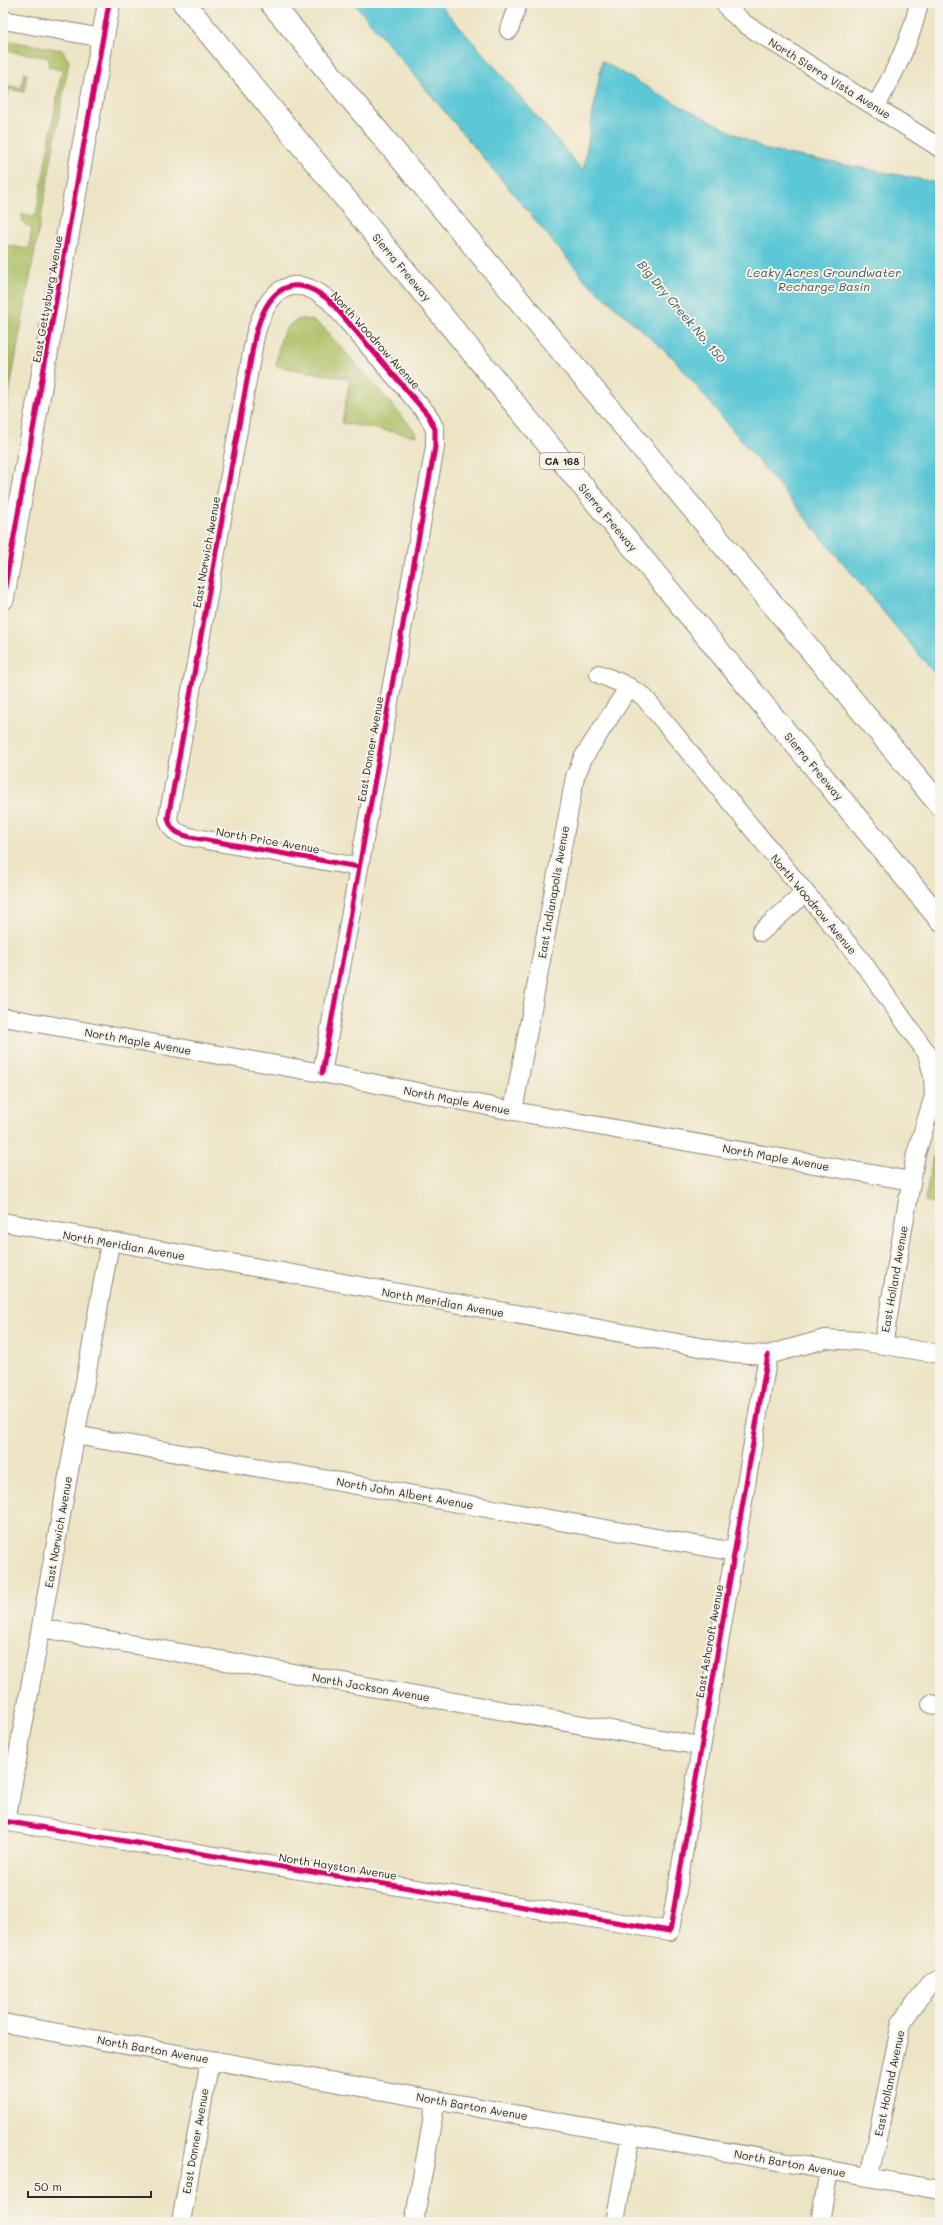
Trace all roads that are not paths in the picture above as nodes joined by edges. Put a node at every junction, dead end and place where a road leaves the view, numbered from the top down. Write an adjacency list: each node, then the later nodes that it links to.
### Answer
1 (110, 3): 9 (main road, East Gettysburg Avenue)
2 (184, 3): 21 (main road, Sierra Freeway / CA 168)
3 (271, 3): 17 (main road)
4 (518, 3): 8 (street)
5 (725, 3): 10 (street, North Sierra Vista Avenue)
6 (918, 3): 10 (street)
7 (3, 20): 9 (street)
8 (509, 30)
9 (103, 38): 14 (main road, East Gettysburg Avenue)
10 (876, 106): 11 (street, North Sierra Vista Avenue)
11 (940, 148)
12 (287, 286): 13 (street, North Woodrow Avenue); 18 (street, East Norwich Avenue)
13 (434, 429): 19 (street, East Donner Avenue)
14 (3, 598)
15 (599, 674): 16 (street, North Woodrow Avenue)
16 (629, 687): 20 (street, North Woodrow Avenue); 25 (street, East Indianapolis Avenue)
17 (940, 805)
18 (174, 830): 19 (street, North Price Avenue)
19 (359, 867): 24 (street, East Donner Avenue)
20 (805, 893): 22 (street); 26 (street, North Woodrow Avenue)
21 (940, 919)
22 (761, 932)
23 (3, 1017): 24 (street, North Maple Avenue)
24 (322, 1073): 25 (street, North Maple Avenue)
25 (513, 1111): 26 (street, North Maple Avenue)
26 (911, 1181): 29 (street, East Holland Avenue)
27 (3, 1222): 28 (street, North Meridian Avenue)
28 (110, 1243): 31 (street, North Meridian Avenue); 32 (street, East Norwich Avenue)
29 (883, 1345): 30 (street, East Holland Avenue); 31 (street, North Meridian Avenue)
30 (940, 1354)
31 (768, 1355): 33 (street, East Ashcroft Avenue)
32 (75, 1435): 33 (street, North John Albert Avenue); 34 (street, East Norwich Avenue)
33 (735, 1552): 35 (street, East Ashcroft Avenue)
34 (41, 1628): 35 (street, North Jackson Avenue); 36 (street, East Norwich Avenue)
35 (700, 1746): 37 (street, East Ashcroft Avenue)
36 (4, 1821): 37 (street, North Hayston Avenue)
37 (670, 1931)
38 (940, 1979): 44 (street, East Holland Avenue)
39 (3, 2023): 40 (street, North Barton Avenue)
40 (210, 2060): 41 (street, North Barton Avenue); 46 (street, East Donner Avenue)
41 (436, 2100): 42 (street, North Barton Avenue); 47 (street)
42 (631, 2134): 43 (street, North Barton Avenue); 48 (street)
43 (829, 2170): 44 (street, North Barton Avenue); 49 (street)
44 (869, 2177): 45 (street, North Barton Avenue)
45 (940, 2190)
46 (181, 2222)
47 (414, 2222)
48 (615, 2222)
49 (820, 2222)

